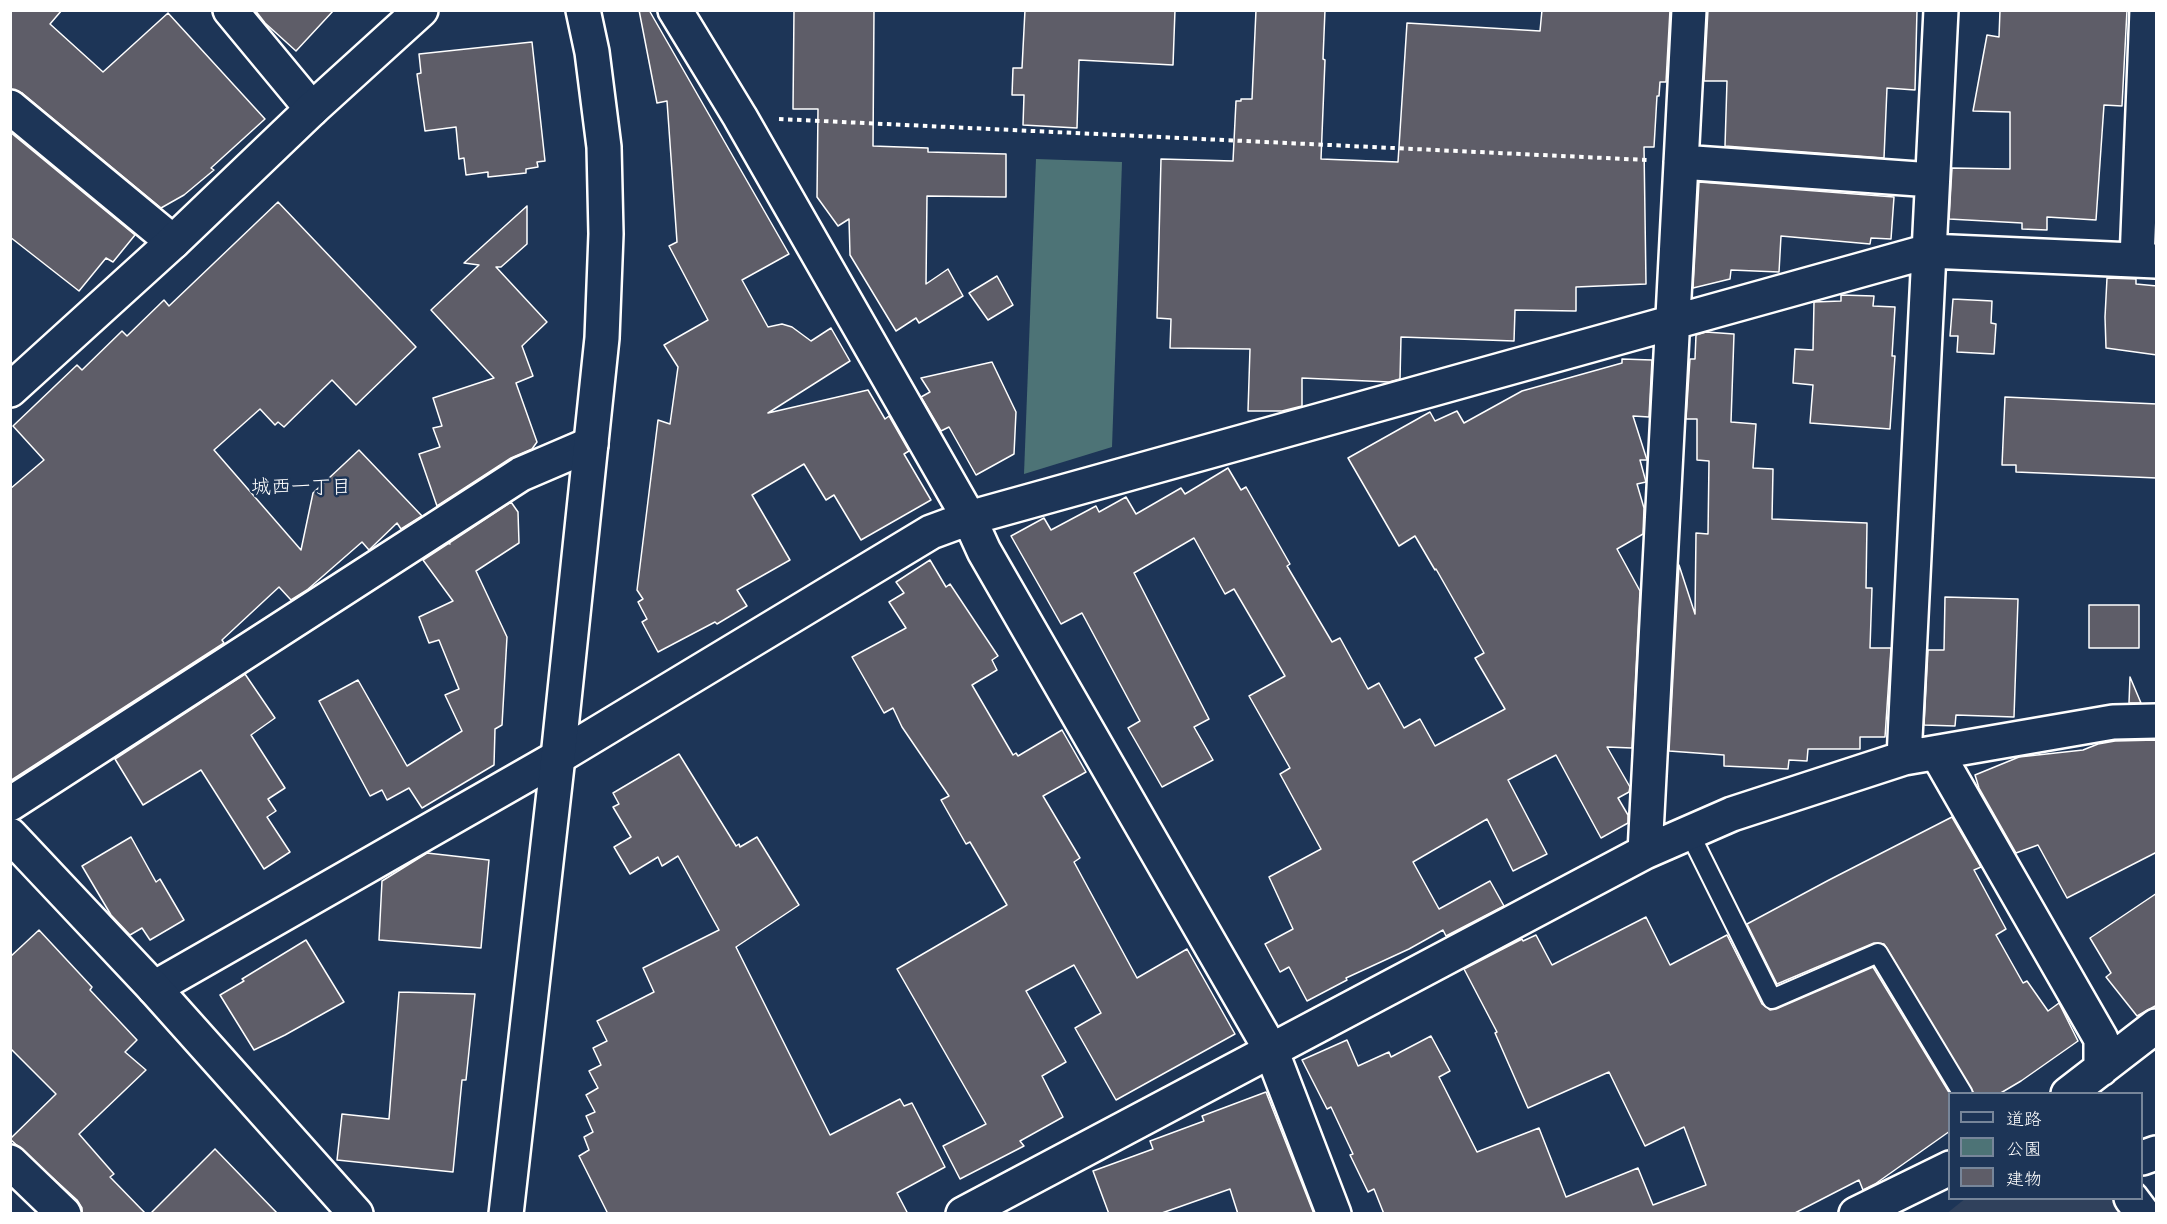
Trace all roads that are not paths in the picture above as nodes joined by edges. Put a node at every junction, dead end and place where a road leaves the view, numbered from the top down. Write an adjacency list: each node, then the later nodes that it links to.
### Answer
1 (230, 10): 9 (street)
2 (421, 10): 9 (street)
3 (583, 10): 17 (street)
4 (675, 10): 18 (street)
5 (1689, 10): 10 (street)
6 (1941, 10): 11 (street)
7 (2147, 10): 14 (street)
8 (10, 107): 12 (street)
9 (312, 109): 12 (street)
10 (1681, 162): 11 (street); 15 (street)
11 (1932, 180): 13 (street)
12 (173, 242): 16 (street)
13 (1929, 251): 14 (street); 15 (street); 22 (street)
14 (2147, 261)
15 (1673, 323): 18 (street); 26 (street)
16 (10, 390)
17 (591, 444): 21 (street); 23 (street)
18 (969, 518): 21 (street); 29 (street)
19 (2157, 722): 20 (street)
20 (1937, 753): 22 (street); 30 (street)
21 (558, 757): 27 (street); 38 (street)
22 (1904, 758): 24 (street)
23 (10, 804)
24 (1689, 832): 26 (street); 31 (lane)
25 (10, 835): 27 (street)
26 (1645, 852): 29 (street)
27 (154, 988): 37 (street)
28 (2157, 1026): 30 (street)
29 (1271, 1050): 39 (street); 40 (street)
30 (2101, 1069): 32 (street)
31 (1962, 1092)
32 (2071, 1092)
33 (10, 1162): 36 (street)
34 (1948, 1169): 41 (street)
35 (2132, 1200): 42 (street)
36 (64, 1214)
37 (356, 1214)
38 (506, 1214)
39 (963, 1214)
40 (1334, 1214)
41 (1856, 1214)
42 (2143, 1214)

